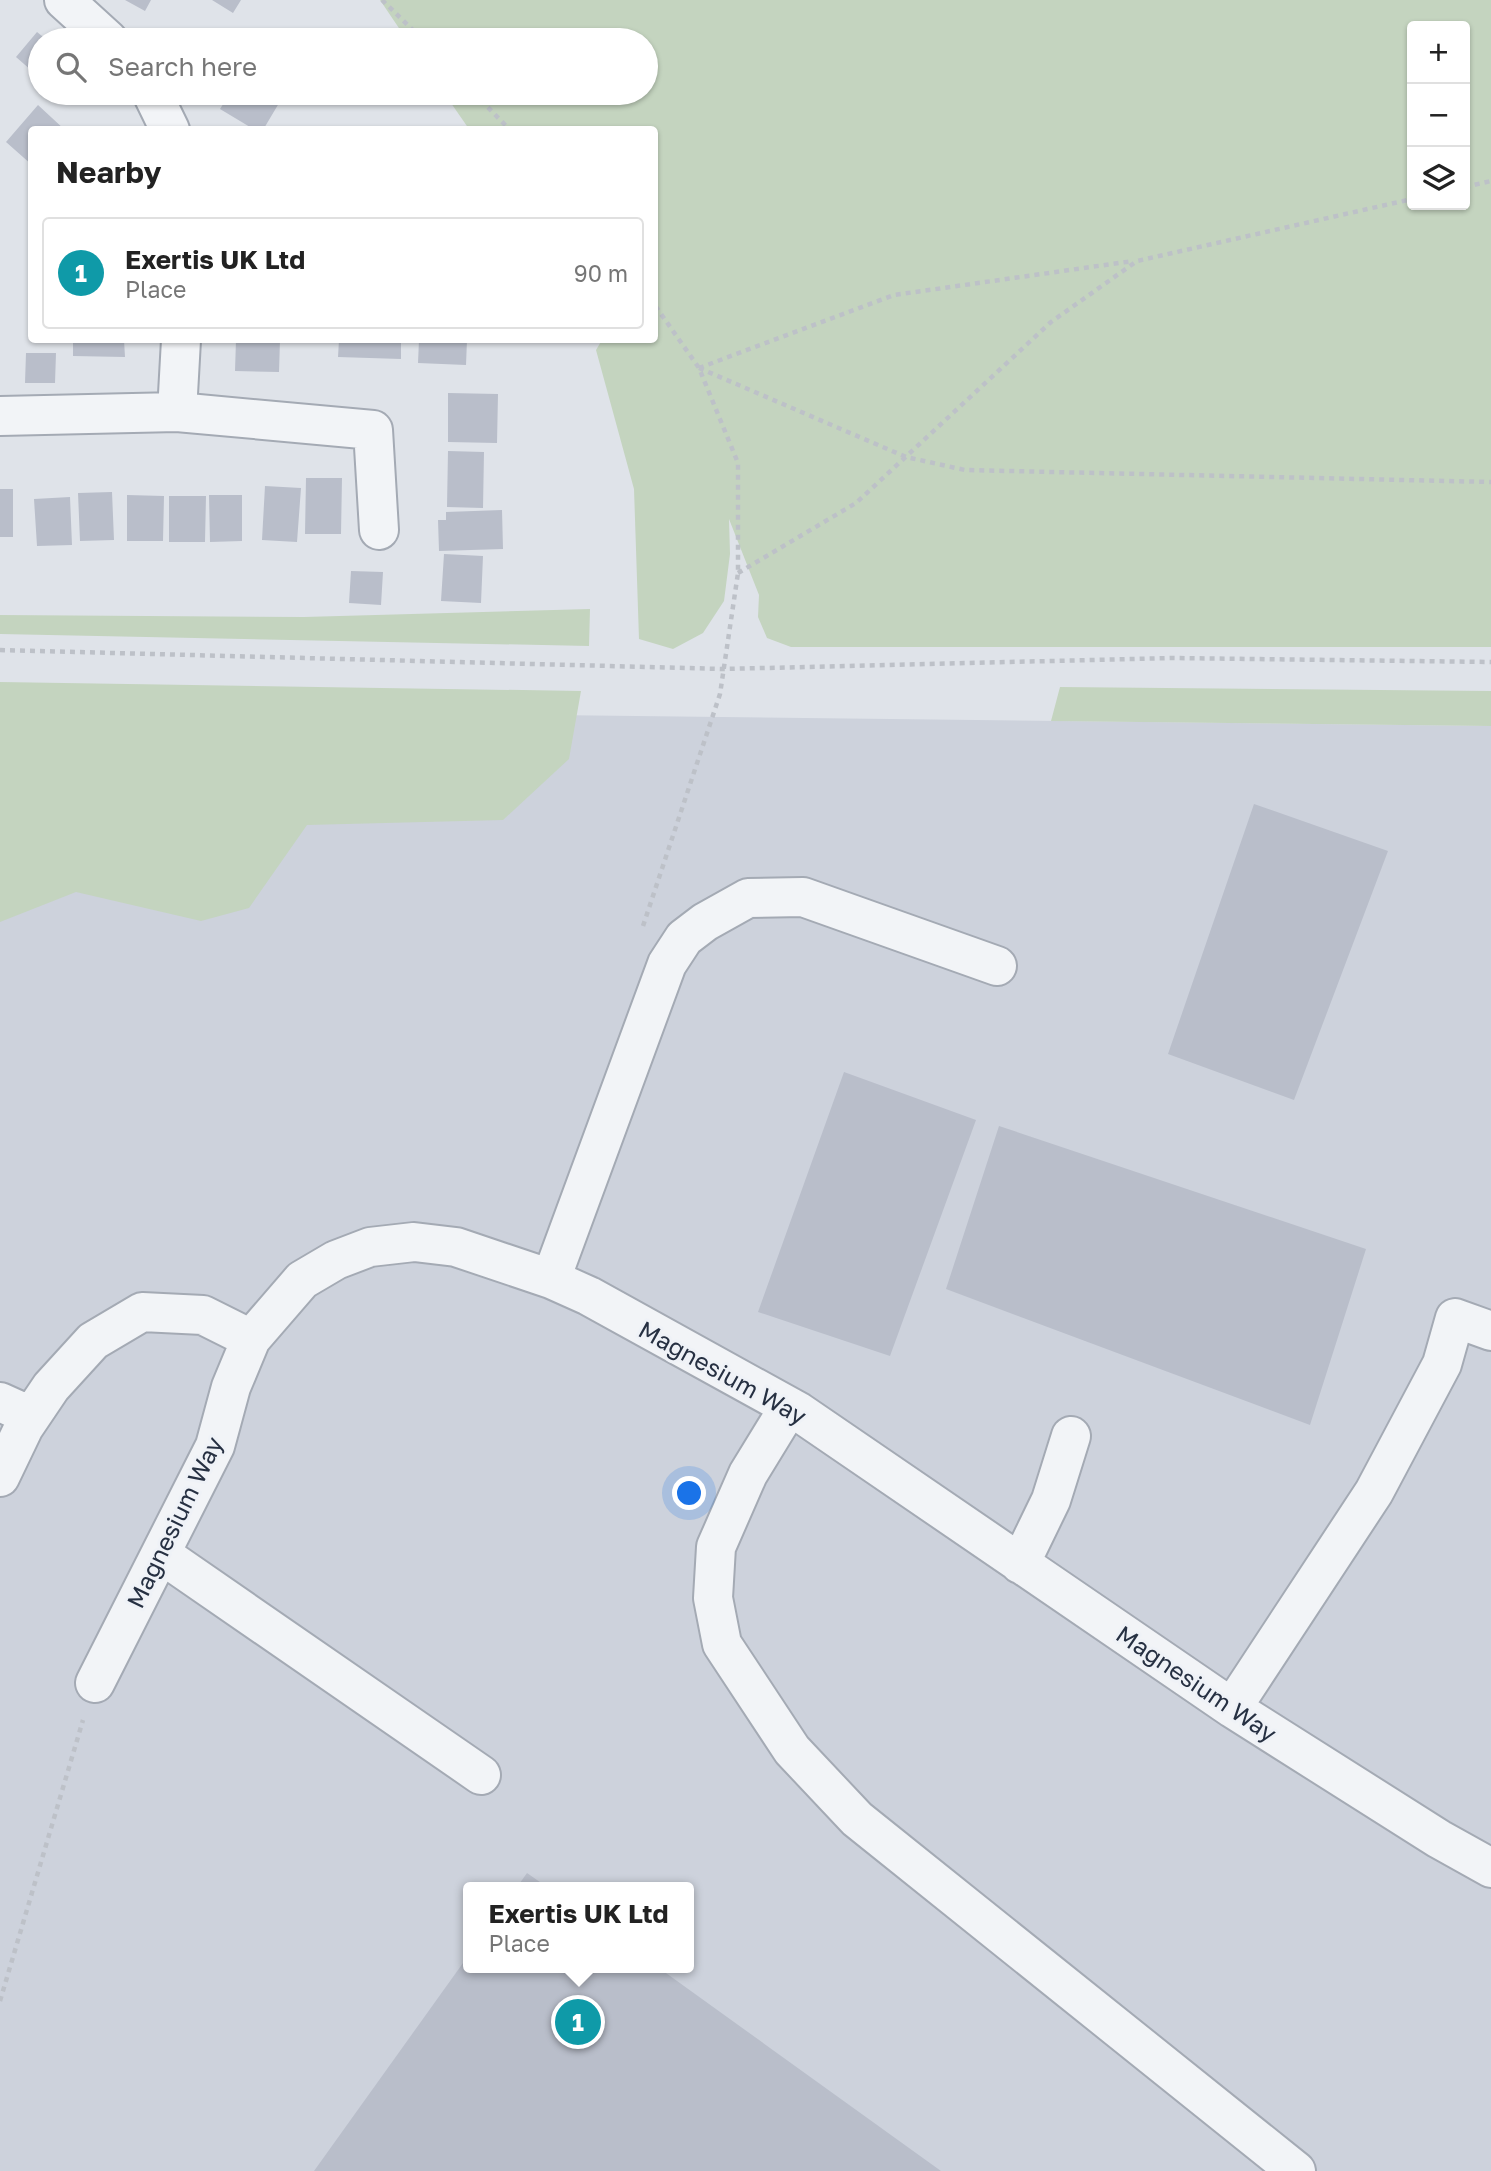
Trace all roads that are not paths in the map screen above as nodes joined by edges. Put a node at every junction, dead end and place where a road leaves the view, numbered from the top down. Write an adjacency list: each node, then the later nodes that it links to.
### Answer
1 (64, 0): 2 (street)
2 (95, 28)
3 (158, 105): 4 (street)
4 (168, 126)
5 (181, 343): 6 (street)
6 (177, 412): 7 (street); 8 (street)
7 (0, 416)
8 (379, 530)
9 (997, 966): 10 (street)
10 (551, 1279): 12 (street, Magnesium Way); 13 (street, Magnesium Way)
11 (1491, 1331): 20 (street)
12 (251, 1339): 14 (street); 17 (street, Magnesium Way)
13 (789, 1406): 18 (street, Magnesium Way); 23 (street)
14 (16, 1409): 16 (street)
15 (1071, 1436): 18 (street)
16 (0, 1477)
17 (161, 1554): 19 (street, Magnesium Way); 21 (street)
18 (1020, 1564): 20 (street, Magnesium Way)
19 (94, 1683)
20 (1232, 1709): 22 (street, Magnesium Way)
21 (481, 1774)
22 (1491, 1868)
23 (1296, 2171)

